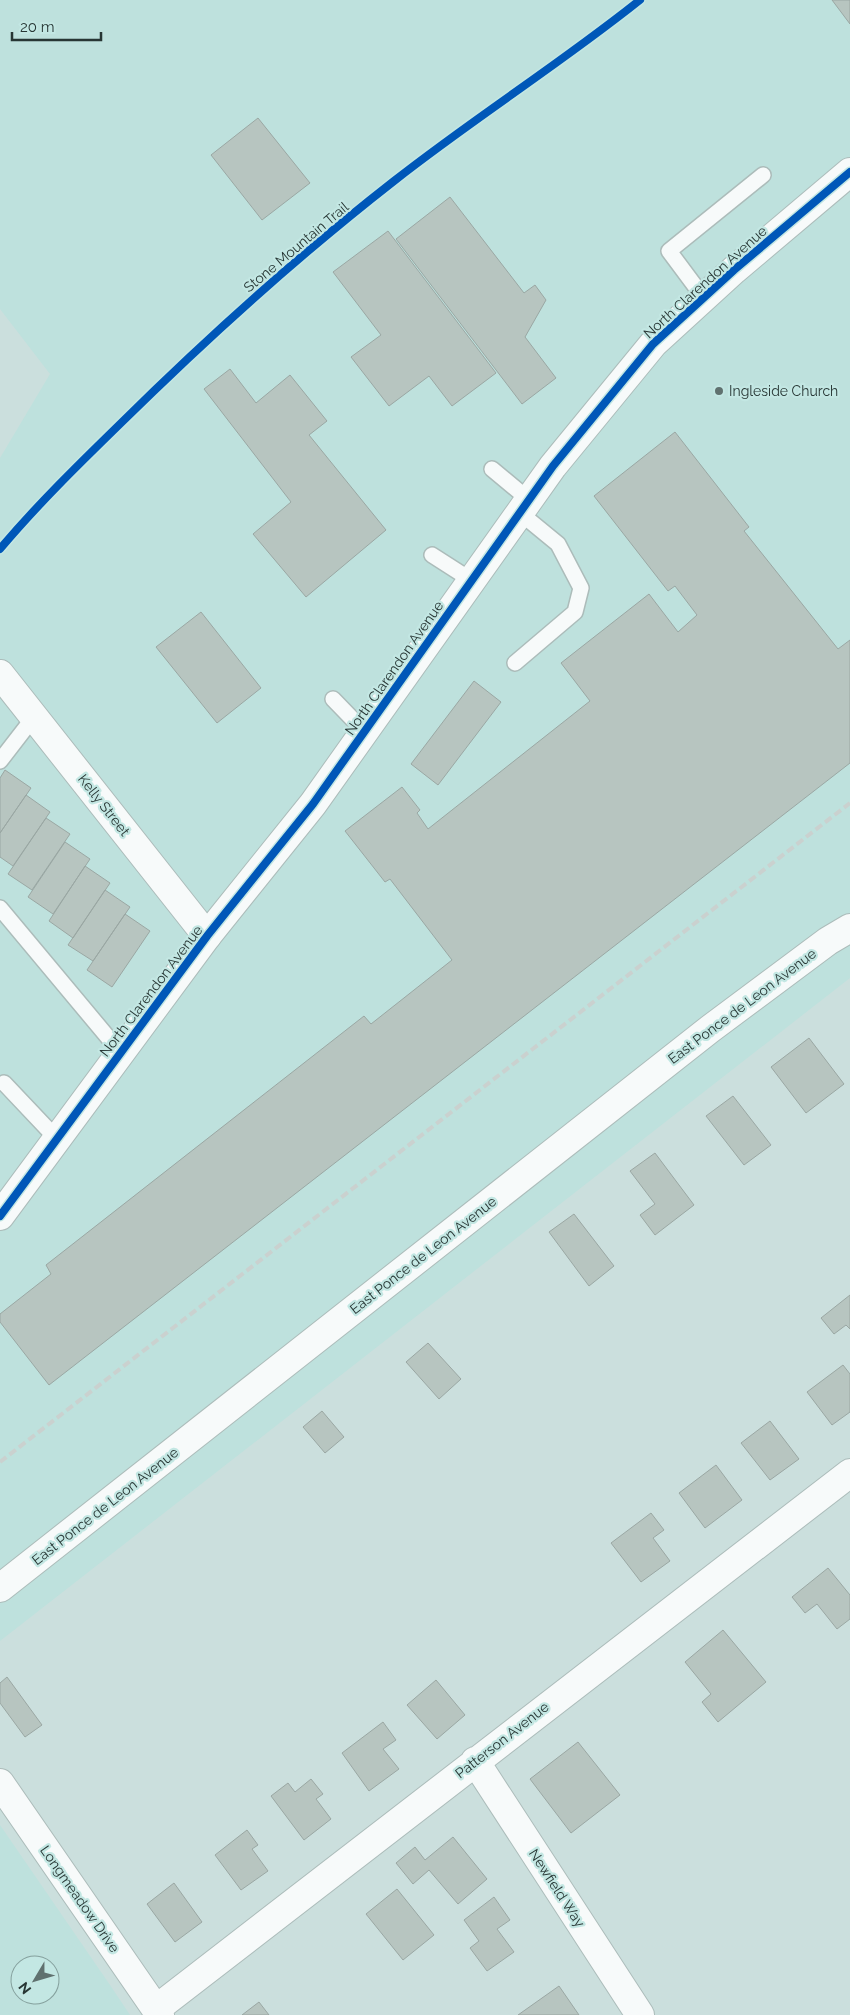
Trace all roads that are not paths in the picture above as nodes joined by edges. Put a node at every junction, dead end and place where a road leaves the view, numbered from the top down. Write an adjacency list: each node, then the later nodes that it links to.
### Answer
1 (850, 172): 3 (street, North Clarendon Avenue)
2 (763, 175): 3 (lane)
3 (704, 298): 5 (street, North Clarendon Avenue)
4 (492, 469): 5 (lane)
5 (523, 505): 7 (street, North Clarendon Avenue); 8 (lane)
6 (432, 555): 7 (lane)
7 (471, 580): 12 (street, North Clarendon Avenue)
8 (515, 663)
9 (0, 674): 11 (street, Kelly Street)
10 (333, 699): 12 (lane)
11 (34, 717): 13 (lane); 16 (street, Kelly Street)
12 (365, 732): 16 (street, North Clarendon Avenue)
13 (0, 761)
14 (0, 908): 17 (lane)
15 (850, 928): 22 (street, East Ponce de Leon Avenue)
16 (207, 936): 17 (street, North Clarendon Avenue)
17 (121, 1053): 19 (street, North Clarendon Avenue)
18 (4, 1083): 19 (lane)
19 (57, 1139): 20 (street, North Clarendon Avenue)
20 (0, 1216)
21 (845, 1487): 23 (street, Patterson Avenue)
22 (0, 1588)
23 (475, 1761): 25 (street, Patterson Avenue); 26 (street, Newfield Way)
24 (0, 1783): 25 (street, Longmeadow Drive)
25 (158, 2012)
26 (640, 2015)

